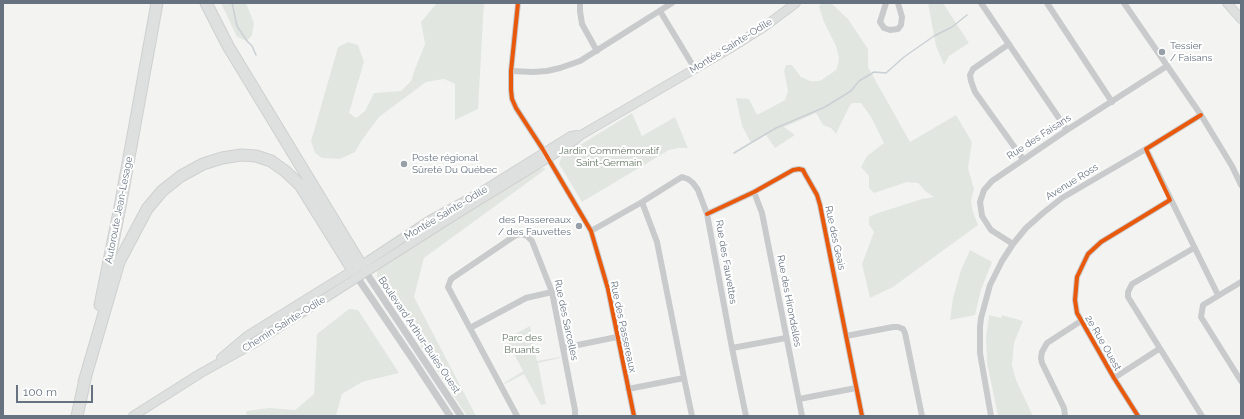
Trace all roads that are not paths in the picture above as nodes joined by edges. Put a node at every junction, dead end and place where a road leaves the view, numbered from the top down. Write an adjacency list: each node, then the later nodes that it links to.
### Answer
1 (157, 3): 49 (highway, Autoroute Jean-Lesage)
2 (206, 3): 34 (highway)
3 (518, 3): 19 (street, Rue des Passereaux)
4 (580, 3): 16 (street)
5 (672, 3): 13 (street)
6 (796, 3): 18 (main road, Montée Sainte-Odile)
7 (886, 3): 8 (street)
8 (898, 3)
9 (981, 3): 15 (street)
10 (1047, 3): 20 (street)
11 (1124, 3): 17 (street)
12 (1227, 3): 14 (main road)
13 (660, 11): 16 (street); 18 (street)
14 (1241, 18)
15 (1009, 44): 22 (street); 25 (street)
16 (597, 51): 19 (street)
17 (1167, 66): 20 (street, Rue des Faisans); 21 (street)
18 (695, 69): 24 (main road, Montée Sainte-Odile)
19 (511, 71): 24 (street, Rue des Passereaux)
20 (1112, 102): 22 (street, Rue des Faisans)
21 (1201, 115): 23 (street, Avenue Ross); 26 (street)
22 (1067, 130): 25 (street, Rue des Faisans)
23 (1146, 149): 28 (street); 32 (street, Avenue Ross)
24 (546, 156): 31 (street, Rue des Passereaux); 34 (main road, Montée Sainte-Odile)
25 (1023, 159): 32 (street, Rue des Faisans)
26 (1241, 185)
27 (754, 192): 30 (street, Rue des Geais); 40 (street, Rue des Geais); 42 (street, Rue des Hirondelles)
28 (1170, 200): 33 (street); 38 (street, 2e Rue Ouest)
29 (642, 202): 30 (street, Rue des Fauvettes); 31 (street, Rue des Fauvettes); 46 (street)
30 (707, 214): 44 (street, Rue des Fauvettes)
31 (591, 231): 41 (street, Rue des Passereaux)
32 (1013, 244): 65 (street, Avenue Ross)
33 (1194, 248): 37 (street); 45 (street)
34 (359, 271): 49 (highway); 54 (main road, Chemin Sainte-Odile); 55 (street, Boulevard Arthur-Buies Ouest); 56 (street, Boulevard Arthur-Buies Ouest)
35 (1241, 282): 37 (street)
36 (552, 292): 39 (street); 39 (street, Rue des Sarcelles); 43 (street, Rue des Sarcelles)
37 (1218, 295): 48 (street)
38 (1081, 321): 47 (street, 2e Rue Ouest); 66 (street)
39 (470, 328): 57 (street, Rue des Sarcelles)
40 (846, 336): 50 (street, Rue des Geais); 64 (street)
41 (617, 337): 43 (street); 51 (street, Rue des Passereaux)
42 (786, 338): 44 (street); 52 (street, Rue des Hirondelles)
43 (563, 348): 58 (street, Rue des Sarcelles)
44 (732, 348): 61 (street, Rue des Fauvettes)
45 (1159, 348): 47 (street); 68 (street)
46 (684, 378): 51 (street); 60 (street)
47 (1114, 378): 67 (street, 2e Rue Ouest)
48 (1241, 381)
49 (84, 382): 53 (highway, Autoroute Jean-Lesage)
50 (856, 388): 52 (street); 63 (street, Rue des Geais)
51 (628, 389): 59 (street, Rue des Passereaux)
52 (799, 399): 62 (street, Rue des Hirondelles)
53 (77, 416)
54 (133, 416)
55 (450, 416)
56 (461, 416)
57 (517, 416)
58 (575, 416)
59 (634, 416)
60 (692, 416)
61 (746, 416)
62 (802, 416)
63 (862, 416)
64 (922, 416)
65 (991, 416)
66 (1065, 416)
67 (1138, 416)
68 (1202, 416)

